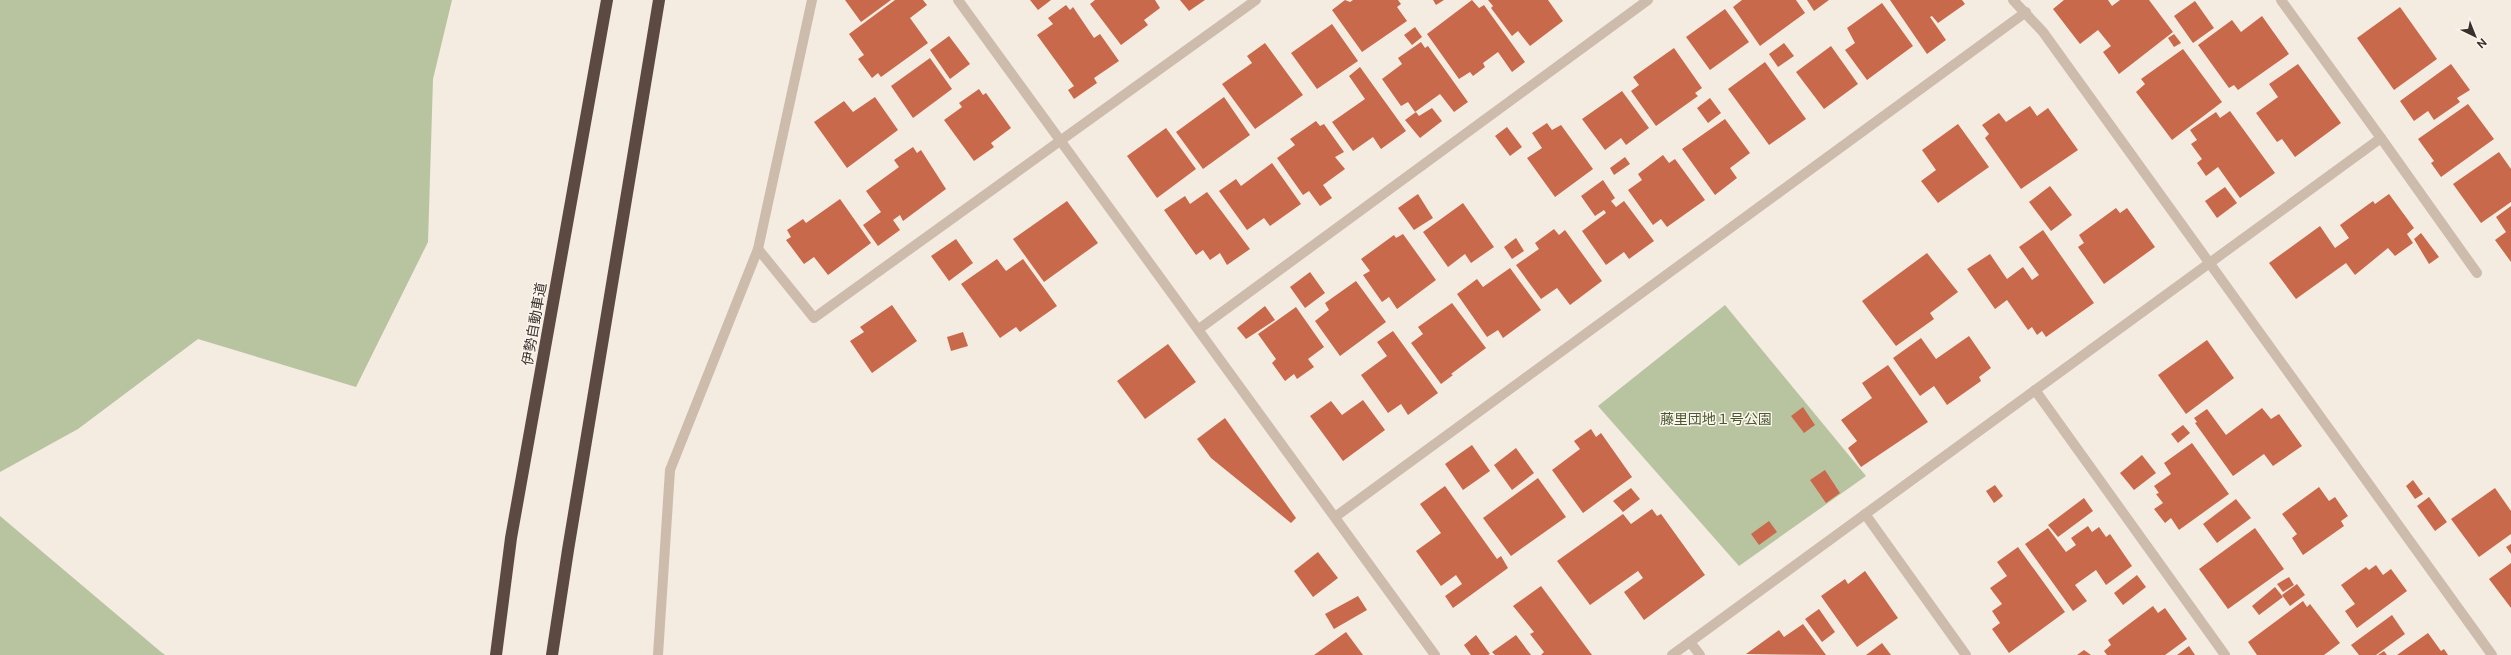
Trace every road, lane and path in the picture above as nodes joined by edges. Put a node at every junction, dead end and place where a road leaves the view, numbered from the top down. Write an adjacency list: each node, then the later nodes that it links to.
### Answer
1 (607, 0): 20 (highway, 伊勢自動車道)
2 (659, 0): 21 (highway)
3 (812, 0): 12 (street)
4 (958, 0): 11 (street)
5 (1256, 0): 11 (street)
6 (1648, 0): 15 (street)
7 (2014, 0): 9 (street)
8 (2281, 0): 10 (street)
9 (2026, 12): 13 (street); 18 (street)
10 (2381, 138): 13 (street); 14 (street)
11 (1061, 141): 12 (street); 15 (street)
12 (758, 249): 22 (street)
13 (2210, 263): 16 (street); 28 (street)
14 (2477, 273)
15 (1198, 329): 18 (street)
16 (2035, 390): 17 (street); 27 (street)
17 (1865, 514): 19 (street); 26 (street)
18 (1335, 517): 23 (street)
19 (1690, 642): 24 (street); 25 (street)
20 (496, 655)
21 (552, 655)
22 (658, 655)
23 (1435, 655)
24 (1672, 655)
25 (1700, 655)
26 (1966, 655)
27 (2225, 655)
28 (2492, 655)

